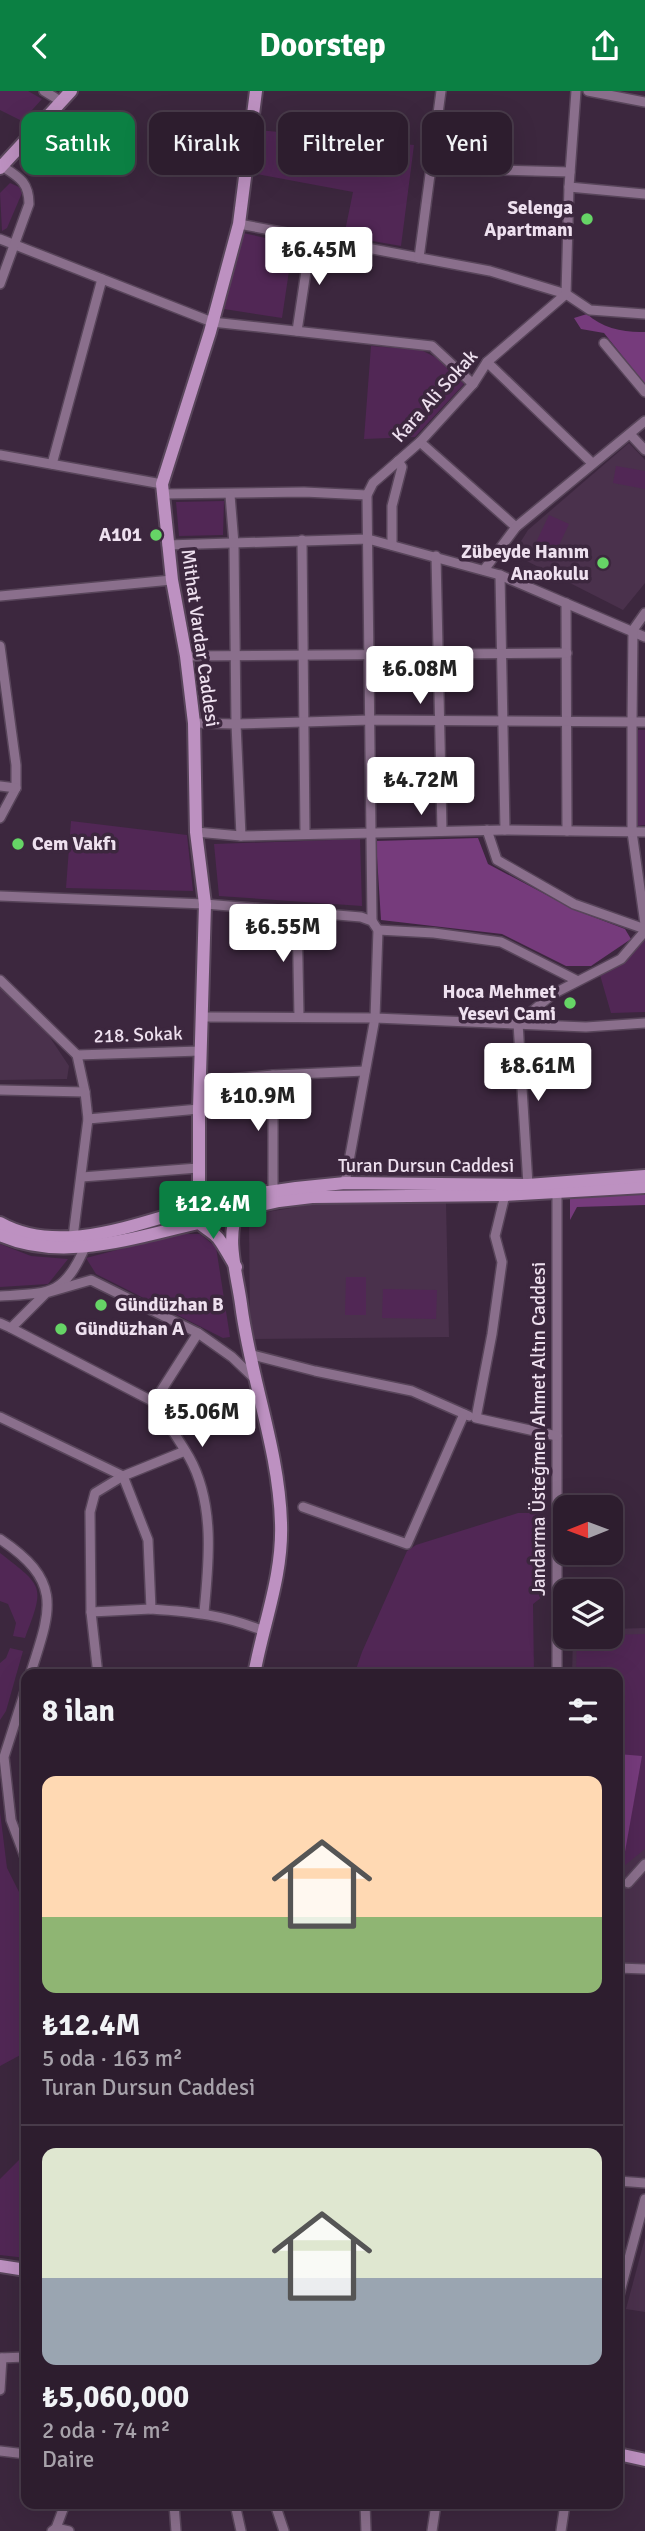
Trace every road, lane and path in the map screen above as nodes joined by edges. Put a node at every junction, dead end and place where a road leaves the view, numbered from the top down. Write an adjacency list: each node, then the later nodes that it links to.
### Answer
1 (44, 91): 7 (street)
2 (71, 91): 7 (main road)
3 (256, 91): 16 (main road, Mithat Vardar Caddesi)
4 (442, 91): 9 (street)
5 (576, 91): 12 (street)
6 (588, 91): 8 (street)
7 (62, 101): 10 (main road)
8 (645, 102)
9 (439, 112)
10 (1, 167): 19 (street)
11 (512, 170): 12 (street)
12 (570, 172): 14 (street)
13 (430, 175): 20 (street)
14 (569, 187): 15 (street); 23 (street)
15 (645, 194)
16 (239, 224): 17 (street); 25 (main road, Mithat Vardar Caddesi)
17 (311, 238): 20 (street); 26 (street)
18 (0, 240): 19 (street)
19 (12, 244): 21 (street); 22 (street)
20 (419, 258): 23 (street)
21 (102, 279): 25 (street); 38 (street)
22 (0, 284)
23 (566, 295): 24 (street); 28 (street, Kara Ali Sokak)
24 (645, 314)
25 (212, 322): 26 (street); 39 (main road, Mithat Vardar Caddesi)
26 (297, 331): 29 (street)
27 (604, 343): 30 (street)
28 (487, 362): 29 (street, Kara Ali Sokak); 37 (street)
29 (472, 384): 33 (street, Kara Ali Sokak)
30 (645, 392)
31 (645, 421): 32 (street)
32 (630, 434): 34 (street); 37 (street)
33 (421, 442): 36 (street, Kara Ali Sokak); 42 (street)
34 (645, 450)
35 (0, 455): 38 (street)
36 (398, 461): 41 (street, Kara Ali Sokak); 47 (street)
37 (592, 463): 42 (street)
38 (52, 464): 39 (street)
39 (162, 489): 40 (street); 46 (main road, Mithat Vardar Caddesi)
40 (230, 495): 41 (street); 45 (street)
41 (367, 495): 43 (street)
42 (516, 527): 49 (street)
43 (369, 539): 44 (street); 47 (street); 60 (street)
44 (302, 540): 45 (street); 63 (street)
45 (234, 544): 46 (street); 59 (street)
46 (167, 545): 51 (main road, Mithat Vardar Caddesi)
47 (392, 545): 48 (street)
48 (436, 556): 49 (street); 61 (street)
49 (484, 570): 50 (street)
50 (500, 575): 53 (street); 62 (street)
51 (172, 580): 52 (street); 64 (main road, Mithat Vardar Caddesi)
52 (0, 596)
53 (566, 603): 55 (street); 58 (street)
54 (645, 613): 55 (street)
55 (633, 630): 56 (street); 71 (street)
56 (645, 637)
57 (0, 646): 65 (street)
58 (567, 653): 62 (street); 70 (street)
59 (235, 654): 63 (street); 64 (street); 74 (street)
60 (370, 654): 61 (street); 63 (street); 66 (street)
61 (437, 654): 62 (street); 69 (street)
62 (502, 654): 68 (street)
63 (304, 655): 67 (street)
64 (186, 656): 73 (main road, Mithat Vardar Caddesi)
65 (2, 685): 76 (street)
66 (370, 720): 67 (street); 69 (street); 86 (street)
67 (304, 721): 74 (street); 85 (street)
68 (503, 721): 69 (street); 70 (street); 79 (street)
69 (438, 722): 80 (street)
70 (567, 722): 71 (street); 81 (street)
71 (632, 722): 72 (street); 83 (street)
72 (645, 722)
73 (194, 723): 74 (street); 82 (main road, Mithat Vardar Caddesi)
74 (236, 724): 87 (street)
75 (0, 786): 76 (street)
76 (16, 788): 77 (street)
77 (0, 818)
78 (487, 830): 79 (street); 80 (street); 94 (street)
79 (505, 830): 81 (street)
80 (442, 831): 86 (street)
81 (567, 831): 83 (street)
82 (195, 832): 87 (street); 89 (main road, Mithat Vardar Caddesi)
83 (632, 832): 84 (street); 92 (street)
84 (645, 832)
85 (304, 833): 86 (street); 87 (street)
86 (371, 833): 91 (street)
87 (241, 835)
88 (0, 896): 89 (street)
89 (205, 904): 90 (street); 97 (main road, Mithat Vardar Caddesi)
90 (297, 910): 91 (street); 98 (street)
91 (372, 921): 93 (street)
92 (645, 924)
93 (378, 930): 96 (street); 99 (street)
94 (645, 930): 96 (street)
95 (0, 979): 103 (street)
96 (576, 980): 100 (street)
97 (202, 1017): 98 (street); 102 (main road, Mithat Vardar Caddesi)
98 (299, 1017): 99 (street)
99 (375, 1018): 100 (street); 104 (street)
100 (518, 1023): 101 (street); 115 (street)
101 (645, 1023)
102 (200, 1051): 103 (street, 218. Sokak); 106 (main road, Mithat Vardar Caddesi)
103 (77, 1055): 108 (street)
104 (365, 1072): 105 (street); 114 (street)
105 (273, 1075): 106 (street); 118 (street)
106 (200, 1082): 109 (main road, Mithat Vardar Caddesi)
107 (0, 1090): 108 (street)
108 (85, 1092): 110 (street)
109 (199, 1109): 110 (street); 111 (main road, Mithat Vardar Caddesi)
110 (88, 1119): 112 (street)
111 (198, 1168): 112 (street); 120 (main road, Mithat Vardar Caddesi)
112 (82, 1177): 126 (street)
113 (645, 1177): 117 (main road, Turan Dursun Caddesi)
114 (345, 1183): 115 (main road, Turan Dursun Caddesi); 118 (main road, Turan Dursun Caddesi)
115 (528, 1185): 117 (main road, Turan Dursun Caddesi)
116 (645, 1187): 117 (main road, Turan Dursun Caddesi)
117 (557, 1188): 119 (main road, Turan Dursun Caddesi); 140 (street, Jandarma Üsteğmen Ahmet Altın Caddesi)
118 (273, 1191): 120 (main road, Turan Dursun Caddesi)
119 (505, 1195): 121 (main road, Turan Dursun Caddesi); 139 (street)
120 (200, 1203): 122 (main road); 124 (main road); 126 (main road, Turan Dursun Caddesi)
121 (238, 1210): 122 (main road, Turan Dursun Caddesi); 128 (main road)
122 (219, 1218): 124 (main road); 128 (main road)
123 (0, 1223): 126 (main road, Turan Dursun Caddesi)
124 (199, 1223): 127 (main road, Turan Dursun Caddesi); 128 (main road)
125 (0, 1235): 126 (main road)
126 (71, 1242): 127 (main road, Turan Dursun Caddesi)
127 (85, 1247): 129 (street)
128 (233, 1262): 134 (main road)
129 (46, 1293): 130 (street); 132 (street); 133 (street)
130 (0, 1296)
131 (0, 1323): 132 (street)
132 (11, 1328): 136 (street)
133 (198, 1333): 135 (street); 136 (street)
134 (249, 1354): 135 (main road); 137 (street)
135 (254, 1378): 148 (main road)
136 (154, 1402): 141 (street)
137 (464, 1414): 139 (street); 143 (street)
138 (0, 1417): 142 (street)
139 (475, 1418): 140 (street)
140 (557, 1436): 152 (street, Jandarma Üsteğmen Ahmet Altın Caddesi)
141 (185, 1451): 142 (street); 147 (street)
142 (123, 1476): 145 (street); 146 (street)
143 (303, 1507)
144 (0, 1539): 149 (street)
145 (151, 1609): 146 (street); 147 (street)
146 (91, 1612): 150 (street)
147 (204, 1612): 148 (street)
148 (264, 1632): 151 (main road)
149 (32, 1669)
150 (97, 1669)
151 (255, 1669)
152 (557, 1669)
153 (21, 1704): 154 (street)
154 (21, 1846)
155 (645, 1864): 156 (street)
156 (628, 1883)
157 (623, 1968): 158 (street)
158 (645, 1969)
159 (623, 2181): 160 (street)
160 (645, 2183)
161 (645, 2199): 164 (street)
162 (0, 2266): 163 (main road)
163 (21, 2269)
164 (623, 2280)
165 (21, 2357): 166 (street)
166 (1, 2358): 167 (street)
167 (0, 2390)
168 (0, 2451): 169 (street)
169 (21, 2453)
170 (623, 2456): 171 (main road)
171 (645, 2460)
172 (63, 2509): 179 (street)
173 (174, 2509): 181 (street)
174 (236, 2509): 182 (street)
175 (277, 2509): 183 (street)
176 (365, 2509): 184 (street)
177 (435, 2509): 185 (street)
178 (564, 2509): 186 (street)
179 (54, 2529): 180 (street)
180 (69, 2531)
181 (176, 2531)
182 (241, 2531)
183 (284, 2531)
184 (366, 2531)
185 (432, 2531)
186 (561, 2531)

